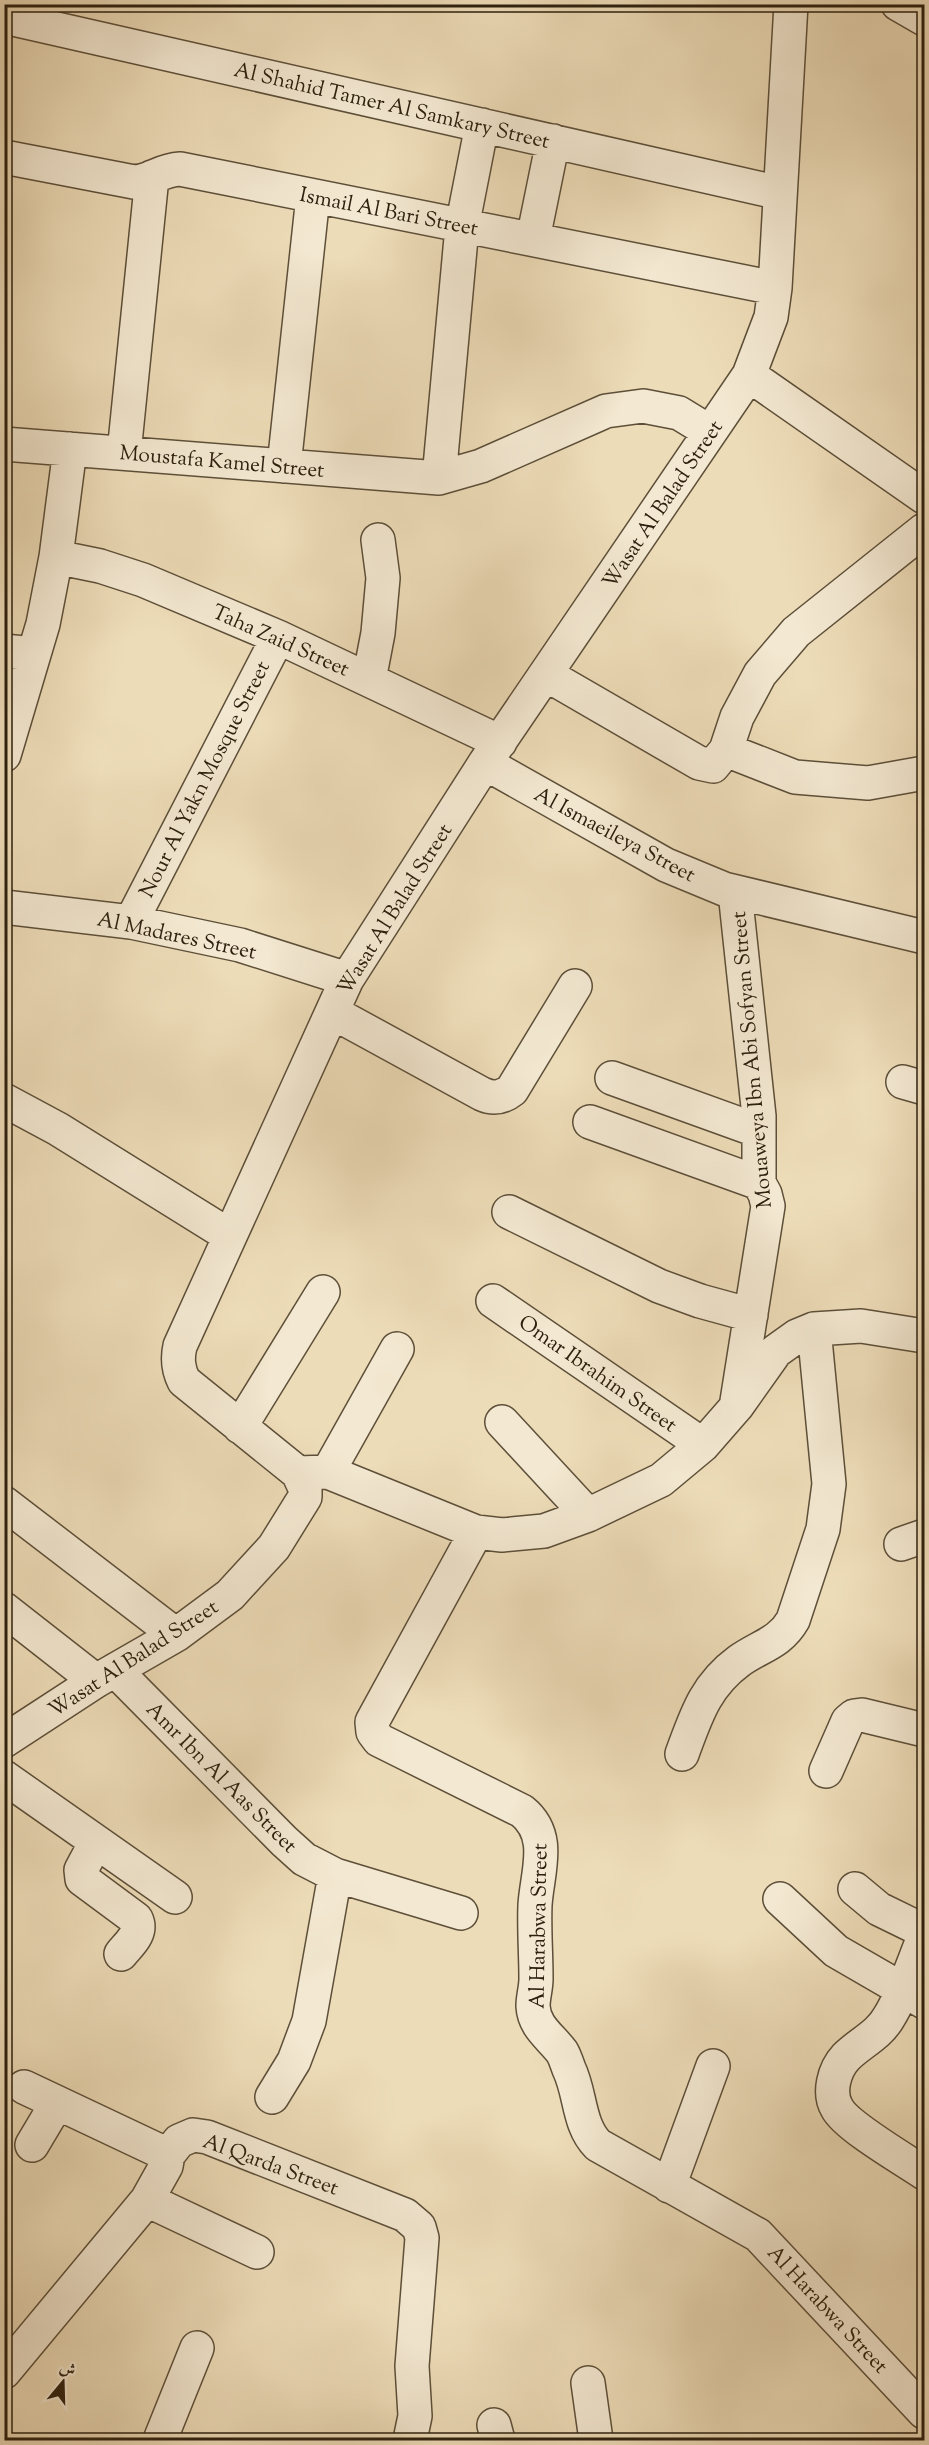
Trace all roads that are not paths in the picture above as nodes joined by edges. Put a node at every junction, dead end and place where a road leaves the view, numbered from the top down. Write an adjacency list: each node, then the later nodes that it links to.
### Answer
1 (791, 4): 9 (street, Wasat Al Balad Street)
2 (898, 4): 4 (street)
3 (4, 17): 5 (street, Al Shahid Tamer Al Samkary Street)
4 (924, 19)
5 (482, 125): 6 (street, Al Shahid Tamer Al Samkary Street); 11 (street)
6 (553, 141): 9 (street, Al Shahid Tamer Al Samkary Street); 12 (street)
7 (4, 157): 8 (street, Ismail Al Bari Street)
8 (152, 177): 10 (street, Ismail Al Bari Street); 18 (street)
9 (780, 193): 13 (street, Wasat Al Balad Street)
10 (313, 196): 11 (street, Ismail Al Bari Street); 19 (street)
11 (462, 226): 12 (street, Ismail Al Bari Street); 20 (street)
12 (533, 239): 13 (street, Ismail Al Bari Street)
13 (775, 288): 14 (street, Wasat Al Balad Street)
14 (749, 375): 15 (street, Wasat Al Balad Street); 21 (street)
15 (710, 432): 20 (street, Moustafa Kamel Street); 27 (street, Wasat Al Balad Street)
16 (4, 444): 17 (street, Moustafa Kamel Street)
17 (70, 449): 18 (street, Moustafa Kamel Street); 24 (street)
18 (124, 453): 19 (street, Moustafa Kamel Street)
19 (284, 466): 20 (street, Moustafa Kamel Street)
20 (439, 478)
21 (924, 497)
22 (924, 530): 29 (street)
23 (378, 540): 28 (street)
24 (56, 557): 25 (street, Taha Zaid Street); 26 (street)
25 (278, 637): 28 (street, Taha Zaid Street); 35 (street, Nour Al Yakn Mosque Street)
26 (19, 653): 31 (street)
27 (547, 675): 29 (street); 30 (street, Wasat Al Balad Street)
28 (369, 680): 30 (street, Taha Zaid Street)
29 (726, 750): 32 (street)
30 (493, 752): 33 (street, Al Ismaeileya Street); 37 (street, Wasat Al Balad Street)
31 (4, 755)
32 (924, 773)
33 (735, 892): 36 (street, Al Ismaeileya Street); 43 (street, Mouaweya Ibn Abi Sofyan Street)
34 (4, 907): 35 (street, Al Madares Street)
35 (131, 922): 37 (street, Al Madares Street)
36 (924, 937)
37 (347, 979): 39 (street, Wasat Al Balad Street)
38 (574, 986): 39 (street)
39 (332, 1012): 46 (street, Wasat Al Balad Street)
40 (612, 1078): 43 (street)
41 (4, 1100): 46 (street)
42 (590, 1122): 44 (street)
43 (759, 1131): 44 (street, Mouaweya Ibn Abi Sofyan Street)
44 (759, 1183): 49 (street, Mouaweya Ibn Abi Sofyan Street)
45 (509, 1212): 49 (street)
46 (230, 1236): 55 (street, Wasat Al Balad Street)
47 (322, 1292): 55 (street)
48 (493, 1301): 56 (street, Omar Ibrahim Street)
49 (751, 1315): 53 (street, Mouaweya Ibn Abi Sofyan Street)
50 (814, 1329): 51 (street); 53 (street); 66 (street)
51 (924, 1336)
52 (396, 1349): 57 (street)
53 (736, 1406): 56 (street)
54 (502, 1422): 59 (street)
55 (240, 1427): 57 (street, Wasat Al Balad Street)
56 (703, 1445): 59 (street)
57 (313, 1473): 60 (street); 62 (street, Wasat Al Balad Street)
58 (4, 1503): 62 (street)
59 (588, 1515): 60 (street)
60 (476, 1532): 86 (street, Al Harabwa Street)
61 (4, 1609): 63 (street, Amr Ibn Al Aas Street)
62 (176, 1635): 63 (street, Wasat Al Balad Street)
63 (105, 1676): 65 (street, Wasat Al Balad Street); 70 (street, Amr Ibn Al Aas Street)
64 (924, 1730): 67 (street)
65 (4, 1741)
66 (682, 1754)
67 (826, 1771)
68 (4, 1777): 69 (street)
69 (96, 1842): 72 (street); 77 (street)
70 (335, 1875): 74 (street, Amr Ibn Al Aas Street); 81 (street)
71 (855, 1889): 75 (street)
72 (175, 1897)
73 (780, 1899): 78 (street)
74 (461, 1914)
75 (924, 1931)
76 (924, 1937): 78 (street)
77 (121, 1954)
78 (913, 1996): 85 (street)
79 (713, 2066): 86 (street)
80 (24, 2087): 82 (street)
81 (272, 2097)
82 (57, 2103): 83 (street); 84 (street)
83 (32, 2145)
84 (168, 2155): 87 (street, Al Qarda Street); 94 (street, Al Qarda Street)
85 (924, 2174)
86 (669, 2186): 92 (street, Al Harabwa Street)
87 (147, 2200): 88 (street); 90 (street, Al Qarda Street)
88 (257, 2252)
89 (196, 2348): 93 (street)
90 (4, 2372)
91 (588, 2383): 95 (street)
92 (924, 2412)
93 (160, 2440)
94 (410, 2440)
95 (596, 2440)

